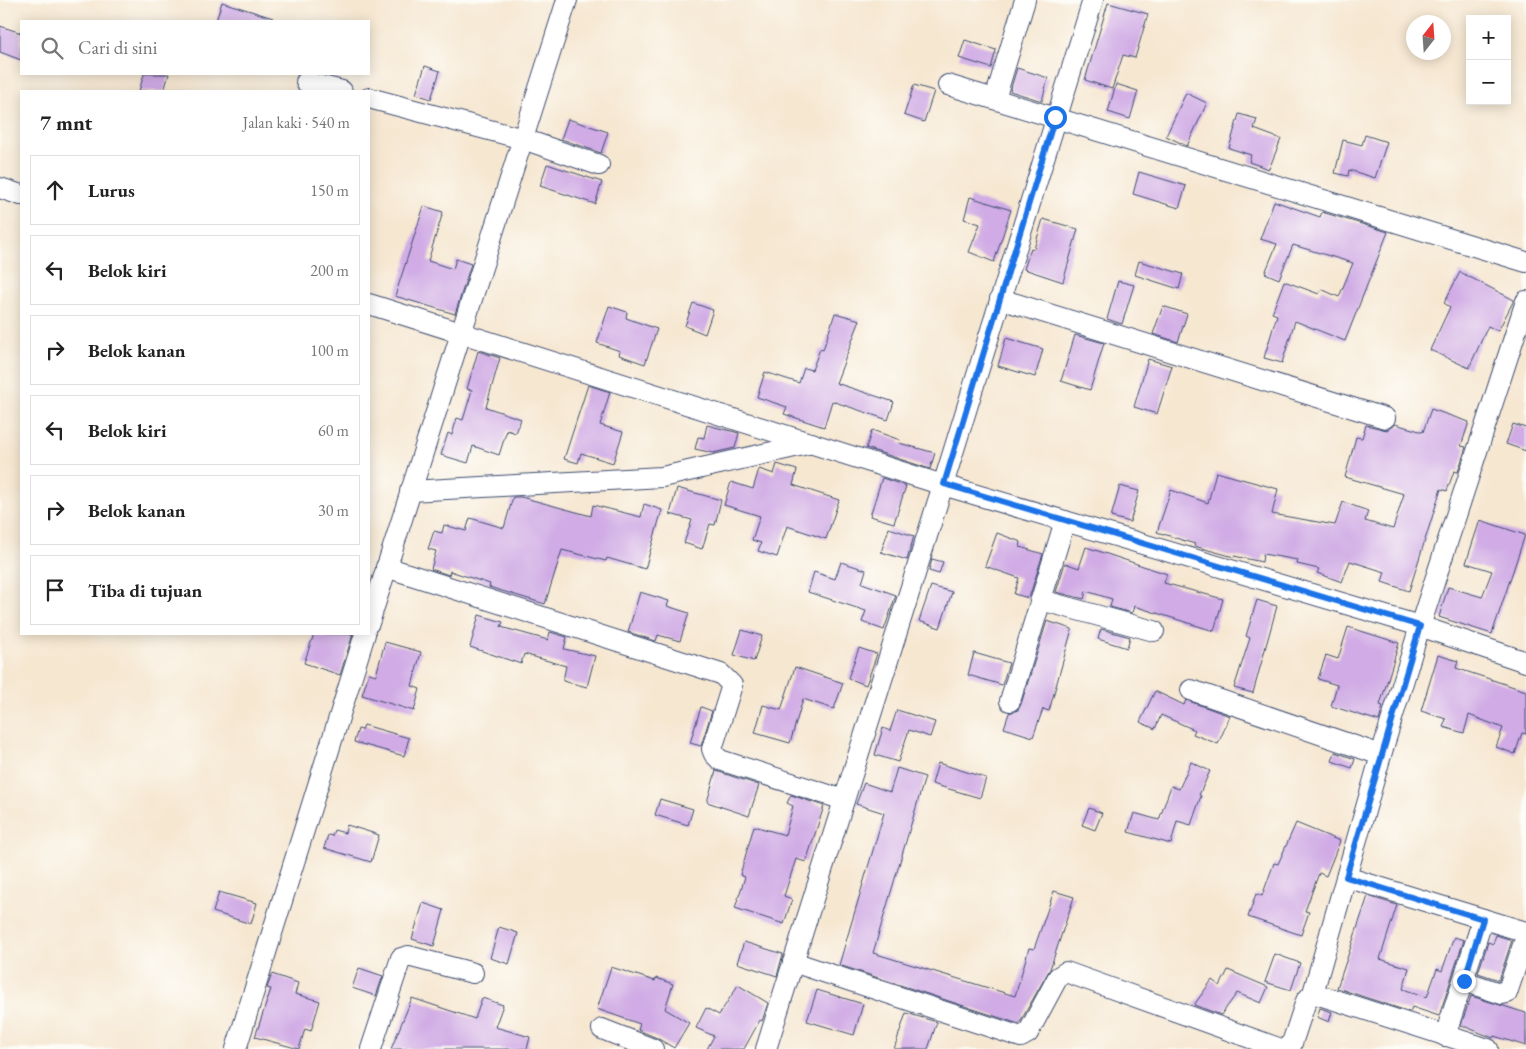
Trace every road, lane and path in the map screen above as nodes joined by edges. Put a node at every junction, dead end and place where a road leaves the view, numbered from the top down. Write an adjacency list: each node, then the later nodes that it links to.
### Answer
1 (567, 0): 10 (street)
2 (1025, 0): 8 (street)
3 (1093, 0): 9 (street)
4 (306, 82): 6 (street)
5 (948, 86): 8 (street)
6 (338, 90)
7 (370, 98): 10 (street)
8 (995, 99): 9 (street)
9 (1055, 117): 14 (street); 15 (street)
10 (523, 139): 11 (street); 18 (street)
11 (599, 165)
12 (0, 188): 13 (street)
13 (20, 195)
14 (1526, 262)
15 (1000, 299): 19 (street); 21 (street)
16 (1526, 301): 27 (street)
17 (370, 304): 18 (street)
18 (461, 333): 20 (street); 22 (street)
19 (1386, 418)
20 (812, 443): 21 (street); 22 (street)
21 (944, 484): 23 (street); 34 (street)
22 (410, 491): 24 (street)
23 (1065, 521): 25 (street); 27 (street)
24 (386, 567): 26 (street); 34 (street)
25 (1041, 600): 28 (street); 32 (street)
26 (370, 620)
27 (1420, 626): 30 (street); 33 (street)
28 (1154, 631)
29 (365, 635): 45 (street)
30 (1526, 662)
31 (1191, 690): 33 (street)
32 (1010, 701)
33 (1381, 755): 35 (street)
34 (844, 800): 39 (street)
35 (1346, 877): 36 (street); 42 (street)
36 (1483, 919): 37 (street); 41 (street)
37 (1526, 932)
38 (1526, 936): 41 (street)
39 (793, 962): 48 (street); 49 (street)
40 (473, 973): 46 (street)
41 (1464, 981): 44 (street)
42 (1314, 993): 44 (street); 50 (street)
43 (602, 1029): 47 (street)
44 (1445, 1036): 51 (street)
45 (236, 1049)
46 (371, 1049)
47 (653, 1049)
48 (766, 1049)
49 (1281, 1049)
50 (1290, 1049)
51 (1488, 1049)

